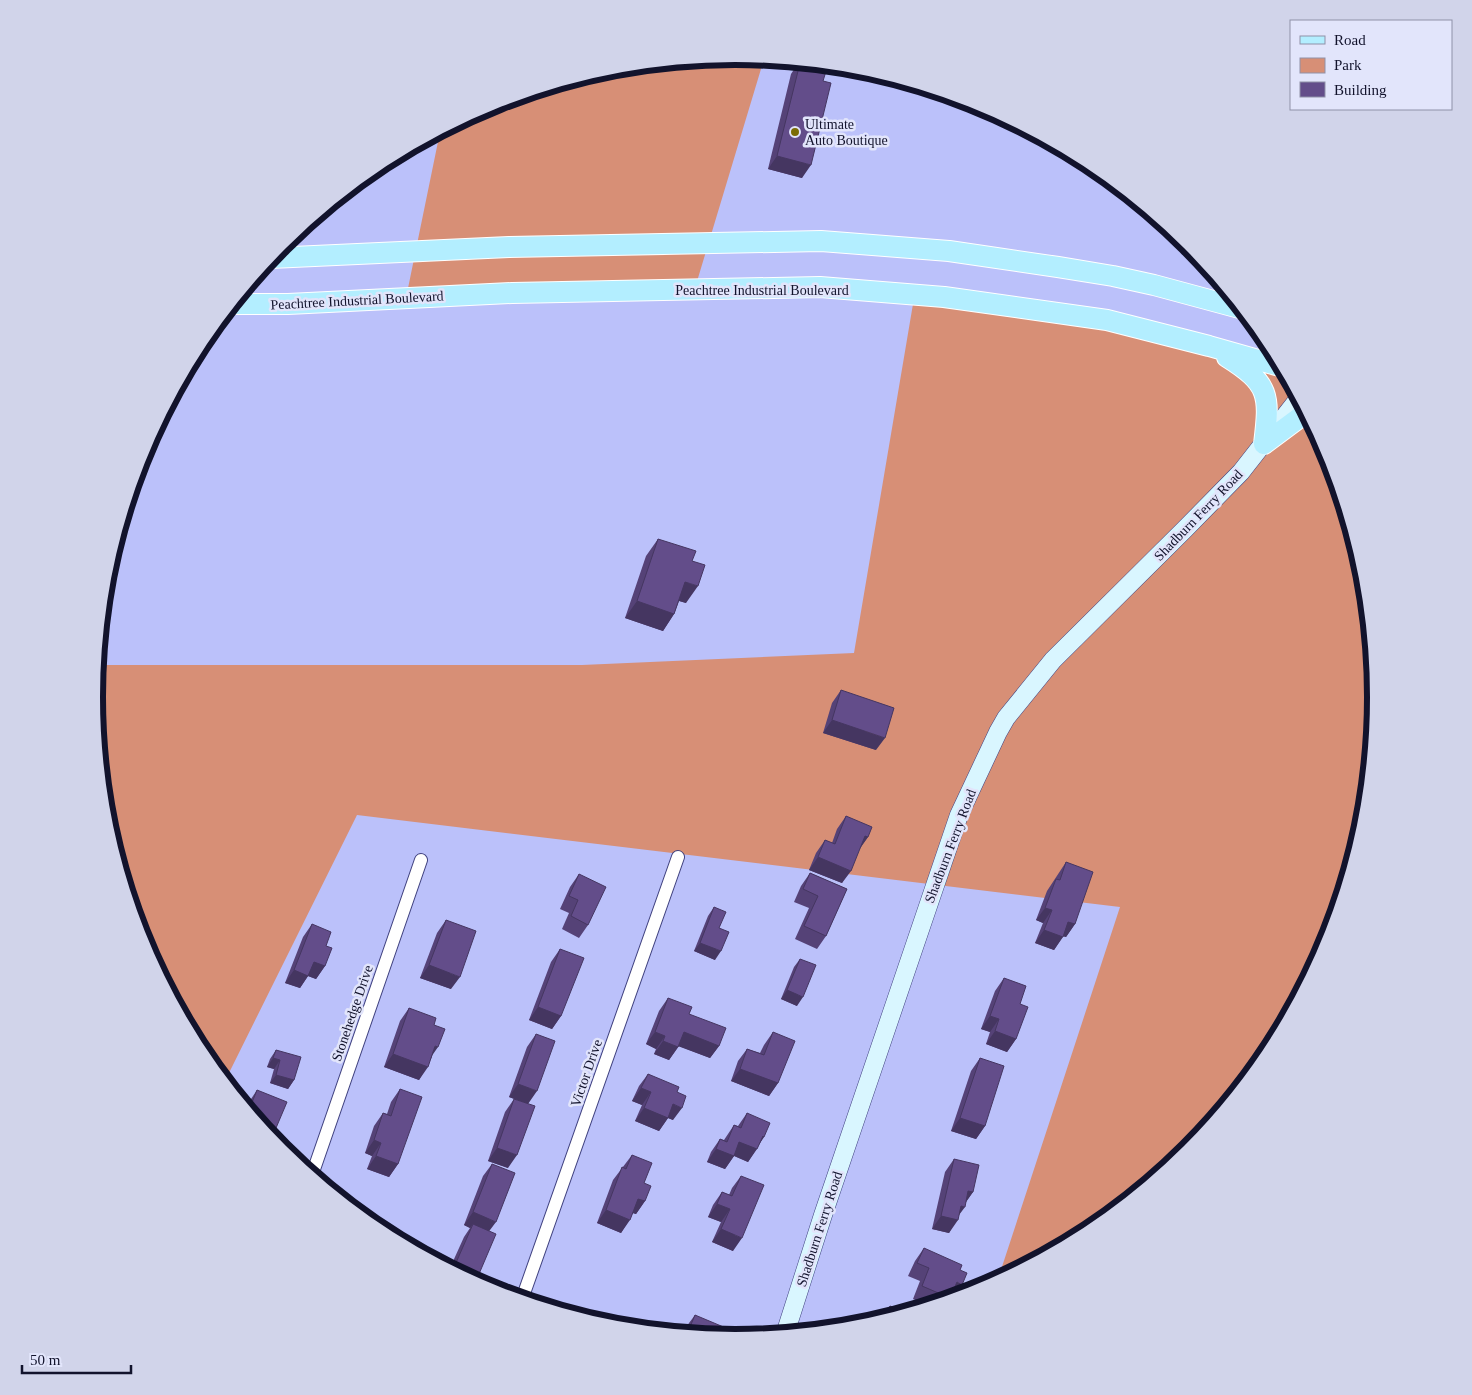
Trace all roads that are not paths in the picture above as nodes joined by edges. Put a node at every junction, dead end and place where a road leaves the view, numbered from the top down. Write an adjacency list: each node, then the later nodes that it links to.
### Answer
1 (282, 258): 3 (main road)
2 (240, 304): 4 (main road, Peachtree Industrial Boulevard)
3 (1234, 307)
4 (1209, 346): 5 (main road, Peachtree Industrial Boulevard); 8 (main road)
5 (1274, 364)
6 (1295, 403): 8 (street, Shadburn Ferry Road)
7 (1302, 416): 8 (main road)
8 (1264, 444): 13 (street, Shadburn Ferry Road)
9 (678, 857): 12 (street, Victor Drive)
10 (421, 860): 11 (street, Stonehedge Drive)
11 (314, 1169)
12 (524, 1293)
13 (787, 1328)

